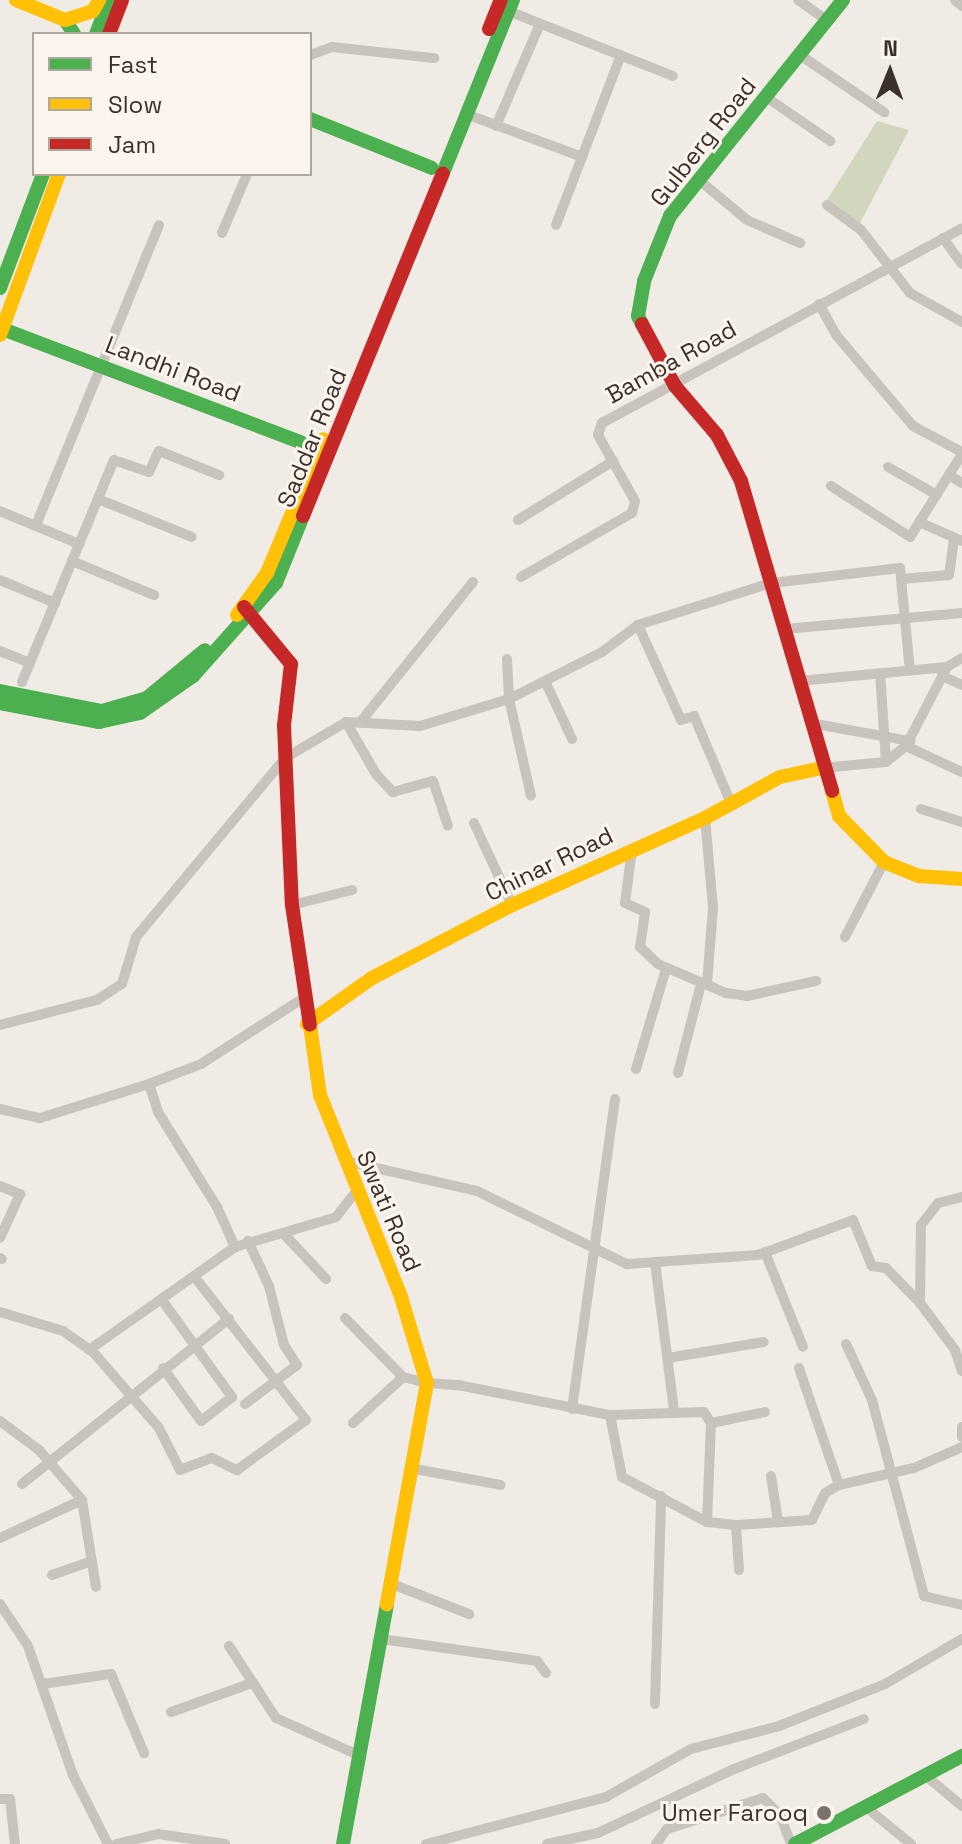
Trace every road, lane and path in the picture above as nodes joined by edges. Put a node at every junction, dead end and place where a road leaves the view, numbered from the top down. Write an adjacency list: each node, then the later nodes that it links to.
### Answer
1 (16, 0): 10 (street)
2 (99, 0): 10 (street)
3 (109, 0): 14 (street)
4 (122, 0): 15 (street)
5 (798, 0): 11 (street)
6 (843, 0): 11 (street, Gulberg Road)
7 (955, 0): 9 (street)
8 (505, 4): 12 (street); 23 (street, Saddar Road); 28 (street, Saddar Road)
9 (962, 6)
10 (65, 20): 13 (street)
11 (827, 20): 18 (street, Gulberg Road)
12 (540, 24): 17 (street); 25 (street)
13 (73, 32)
14 (97, 32)
15 (110, 32)
16 (312, 54): 19 (street)
17 (621, 55): 20 (street); 27 (street)
18 (800, 55): 21 (street, Gulberg Road); 22 (street)
19 (434, 58)
20 (673, 76)
21 (766, 97): 26 (street); 32 (street, Gulberg Road)
22 (884, 112)
23 (466, 114): 25 (street); 28 (street, Saddar Road)
24 (312, 120): 28 (street)
25 (496, 126): 27 (street)
26 (830, 141)
27 (582, 157): 35 (street)
28 (437, 170): 48 (street, Saddar Road)
29 (42, 176): 42 (street)
30 (58, 176): 45 (street)
31 (246, 176): 37 (street)
32 (699, 180): 39 (street); 47 (street, Gulberg Road)
33 (827, 205): 41 (street)
34 (159, 225): 46 (street)
35 (556, 225)
36 (962, 228): 38 (street, Bamba Road)
37 (222, 233)
38 (943, 238): 40 (street); 41 (street, Bamba Road)
39 (800, 243)
40 (962, 264)
41 (891, 265): 43 (street, Bamba Road); 44 (street)
42 (0, 288)
43 (819, 304): 47 (street, Bamba Road); 49 (street)
44 (962, 322)
45 (1, 331): 46 (street, Landhi Road)
46 (100, 364): 48 (street, Landhi Road); 61 (street)
47 (675, 386): 50 (street, Bamba Road); 70 (street, Gulberg Road)
48 (324, 451): 73 (street, Saddar Road)
49 (962, 453): 53 (street)
50 (613, 461): 59 (street); 66 (street, Bamba Road)
51 (888, 467): 56 (street)
52 (219, 475): 57 (street)
53 (949, 475): 54 (street); 56 (street)
54 (962, 483)
55 (831, 486): 60 (street)
56 (937, 495): 60 (street)
57 (98, 499): 62 (street); 64 (street)
58 (0, 511): 61 (street)
59 (518, 520)
60 (919, 522): 63 (street)
61 (36, 525): 64 (street)
62 (192, 537)
63 (958, 541): 67 (street)
64 (79, 544): 65 (street)
65 (72, 561): 71 (street); 72 (street)
66 (521, 577)
67 (901, 579): 70 (street); 75 (street)
68 (0, 580): 72 (street)
69 (473, 582): 92 (street)
70 (771, 583): 76 (street); 77 (street, Gulberg Road)
71 (154, 595)
72 (55, 603): 81 (street)
73 (248, 610): 89 (street); 91 (street); 98 (street, Swati Road)
74 (962, 613): 75 (street)
75 (906, 619): 77 (street); 82 (street)
76 (638, 625): 85 (street); 103 (street)
77 (785, 629): 86 (street, Gulberg Road)
78 (0, 651): 81 (street)
79 (962, 658): 83 (street)
80 (507, 659): 90 (street)
81 (30, 663): 87 (street)
82 (910, 671): 83 (street); 84 (street)
83 (944, 671): 88 (street); 97 (street)
84 (880, 673): 86 (street); 95 (street)
85 (545, 681): 90 (street); 96 (street)
86 (799, 681): 94 (street, Gulberg Road)
87 (22, 682)
88 (962, 685)
89 (0, 691)
90 (509, 699): 92 (street); 102 (street)
91 (0, 703)
92 (362, 720): 93 (street)
93 (346, 722): 98 (street); 108 (street)
94 (810, 723): 95 (street); 100 (street, Gulberg Road)
95 (885, 733): 97 (street); 99 (street)
96 (572, 739)
97 (908, 744): 99 (street); 101 (street)
98 (285, 758): 113 (street, Swati Road); 121 (street)
99 (886, 762): 100 (street)
100 (822, 768): 103 (street, Chinar Road); 110 (street, Gulberg Road)
101 (962, 772)
102 (531, 796)
103 (731, 803): 105 (street, Chinar Road)
104 (921, 809): 106 (street)
105 (705, 818): 109 (street, Chinar Road); 118 (street)
106 (962, 822)
107 (474, 823): 114 (street)
108 (448, 826)
109 (632, 849): 114 (street, Chinar Road); 116 (street)
110 (884, 862): 111 (street); 115 (street)
111 (962, 879)
112 (352, 890): 113 (street)
113 (292, 905): 119 (street, Swati Road)
114 (512, 905): 120 (street, Chinar Road)
115 (845, 937)
116 (666, 969): 118 (street); 122 (street)
117 (816, 981): 118 (street)
118 (704, 984): 123 (street)
119 (302, 999): 120 (street, Swati Road); 124 (street)
120 (307, 1024): 127 (street, Swati Road)
121 (0, 1025)
122 (636, 1069)
123 (678, 1073)
124 (149, 1084): 126 (street); 134 (street)
125 (615, 1099): 135 (street)
126 (0, 1109)
127 (345, 1161): 129 (street, Swati Road); 135 (street)
128 (0, 1186): 132 (street)
129 (357, 1190): 131 (street); 156 (street, Swati Road)
130 (962, 1197): 141 (street)
131 (283, 1233): 133 (street); 139 (street)
132 (0, 1238)
133 (248, 1241): 134 (street); 155 (street)
134 (235, 1247): 138 (street)
135 (598, 1251): 137 (street); 159 (street)
136 (765, 1252): 137 (street); 141 (street); 148 (street)
137 (655, 1262): 150 (street)
138 (194, 1276): 140 (street); 144 (street)
139 (326, 1279)
140 (162, 1300): 147 (street); 149 (street)
141 (920, 1303): 153 (street)
142 (0, 1312): 149 (street)
143 (345, 1318): 154 (street)
144 (229, 1319): 147 (street); 155 (street)
145 (764, 1342): 150 (street)
146 (846, 1344): 171 (street)
147 (194, 1345): 151 (street); 151 (street)
148 (803, 1347)
149 (89, 1350): 157 (street)
150 (668, 1358): 160 (street)
151 (163, 1368): 157 (street)
152 (799, 1368): 175 (street)
153 (962, 1371)
154 (403, 1377): 156 (street); 164 (street)
155 (277, 1381): 157 (street); 158 (street)
156 (427, 1383): 159 (street); 170 (street, Swati Road)
157 (132, 1394): 169 (street)
158 (245, 1404)
159 (572, 1409): 162 (street)
160 (674, 1411): 162 (street); 165 (street)
161 (765, 1412): 165 (street)
162 (610, 1415): 176 (street)
163 (0, 1421): 169 (street)
164 (353, 1423)
165 (711, 1423): 178 (street)
166 (962, 1427): 167 (street)
167 (962, 1437)
168 (962, 1447): 171 (street)
169 (51, 1462): 173 (street); 177 (street)
170 (415, 1469): 174 (street); 185 (street, Swati Road)
171 (893, 1472): 175 (street); 188 (street)
172 (771, 1476): 179 (street)
173 (22, 1484)
174 (501, 1485)
175 (839, 1485): 179 (street)
176 (661, 1496): 178 (street); 196 (street)
177 (82, 1500): 181 (street); 182 (street)
178 (707, 1522): 180 (street)
179 (778, 1522): 180 (street)
180 (736, 1525): 183 (street)
181 (0, 1538)
182 (92, 1561): 184 (street); 186 (street)
183 (739, 1570)
184 (52, 1575)
185 (392, 1584): 189 (street); 190 (street, Swati Road)
186 (96, 1587)
187 (0, 1604): 195 (street)
188 (962, 1605)
189 (469, 1614)
190 (381, 1639): 193 (street); 200 (street, Swati Road)
191 (962, 1639): 215 (street)
192 (229, 1646): 194 (street)
193 (546, 1673)
194 (252, 1683): 197 (street); 200 (street)
195 (43, 1684): 199 (street); 211 (street)
196 (655, 1704)
197 (171, 1712)
198 (864, 1719): 216 (street)
199 (144, 1753)
200 (358, 1755): 214 (street, Swati Road)
201 (962, 1756): 202 (street)
202 (926, 1776): 204 (street); 205 (street)
203 (0, 1799): 206 (street)
204 (962, 1806)
205 (867, 1808): 209 (street); 218 (street)
206 (12, 1831): 207 (street); 210 (street)
207 (0, 1834)
208 (187, 1839): 212 (street); 213 (street)
209 (798, 1842): 217 (street)
210 (15, 1844)
211 (108, 1844)
212 (116, 1844)
213 (225, 1844)
214 (343, 1844)
215 (426, 1844)
216 (547, 1844)
217 (656, 1844)
218 (911, 1844)

